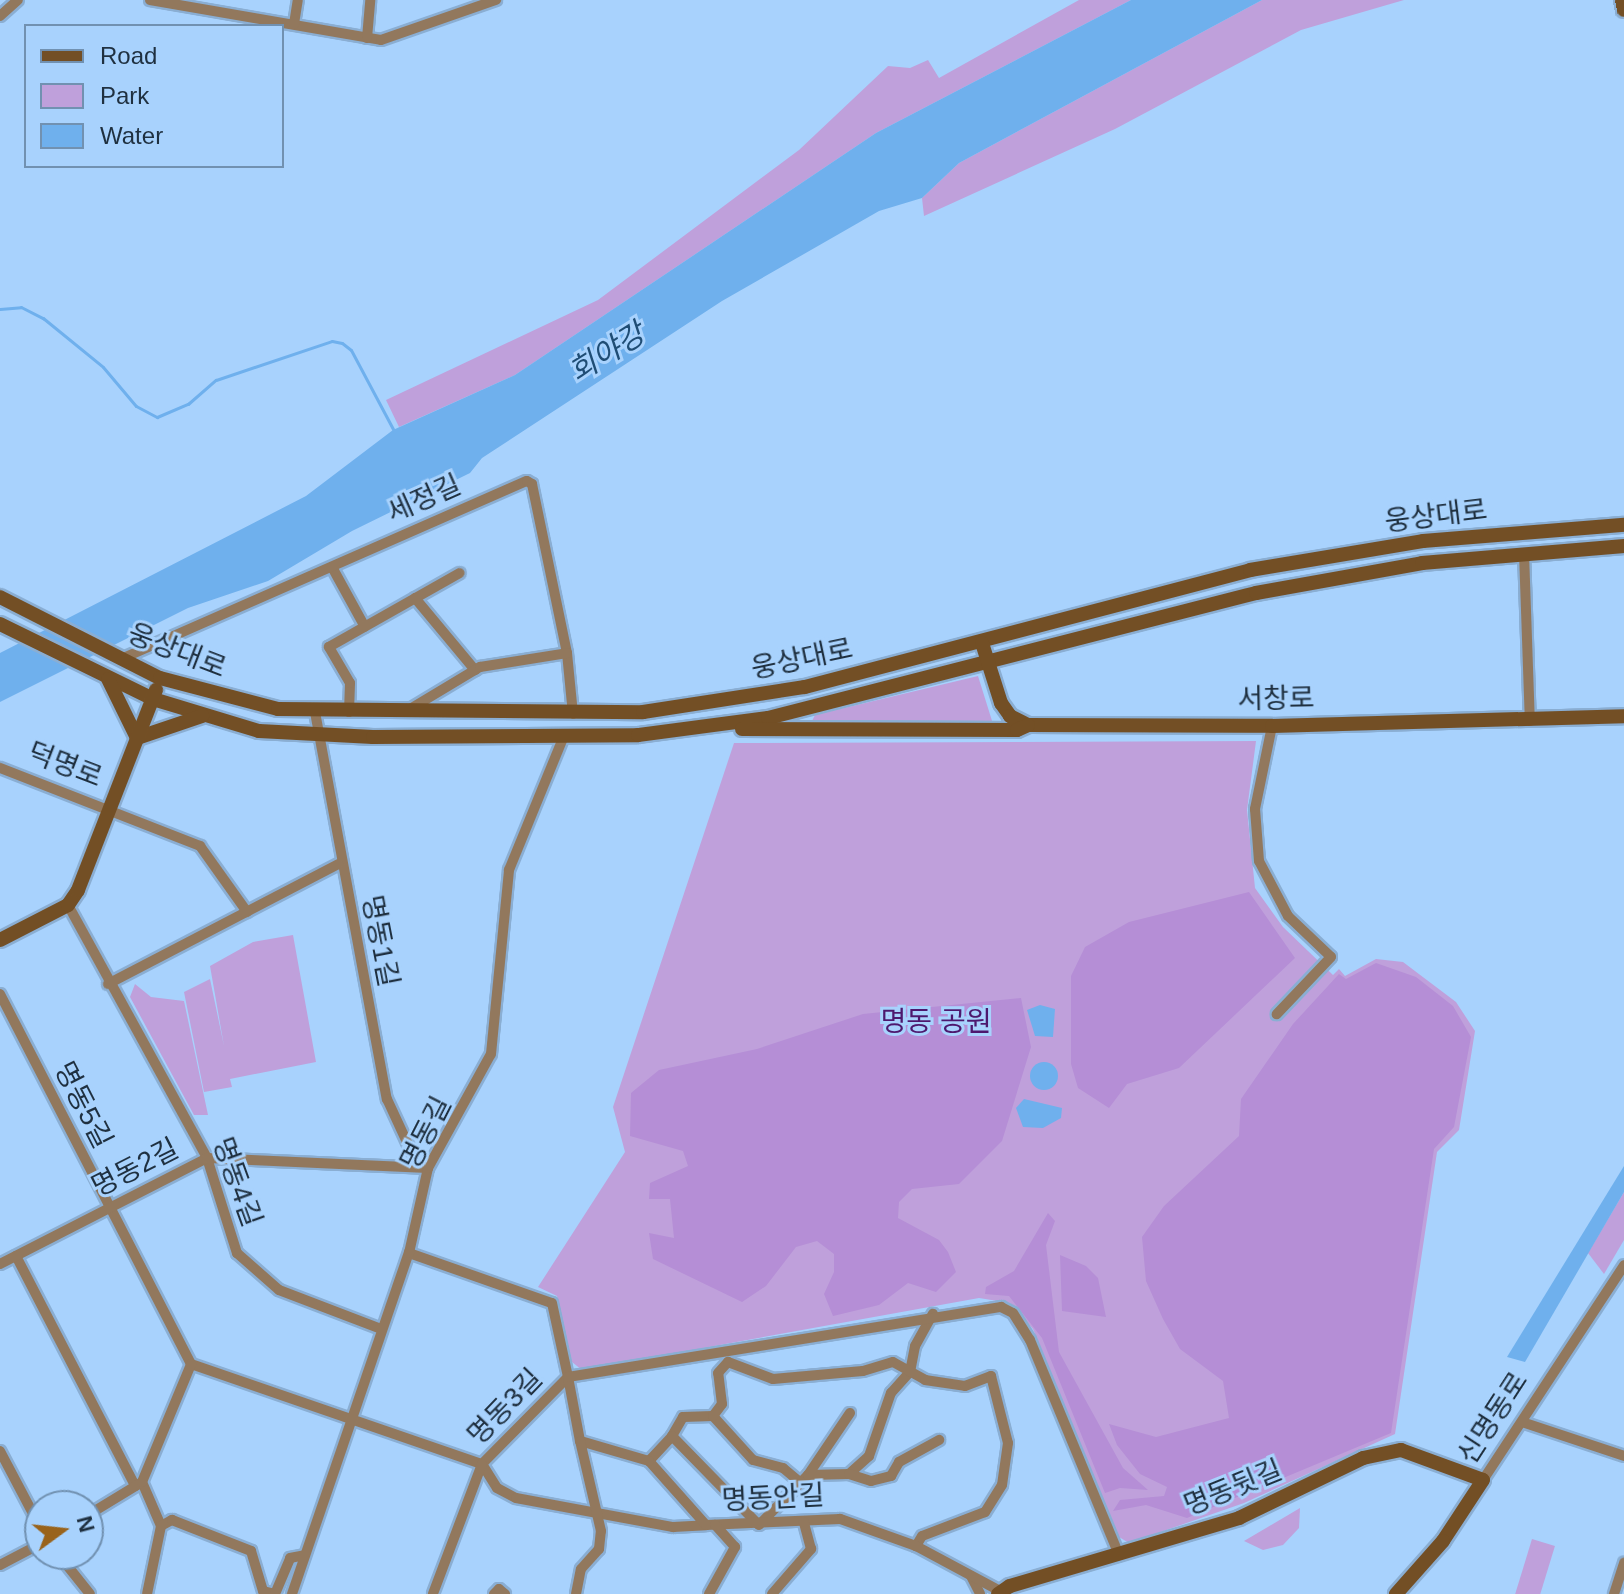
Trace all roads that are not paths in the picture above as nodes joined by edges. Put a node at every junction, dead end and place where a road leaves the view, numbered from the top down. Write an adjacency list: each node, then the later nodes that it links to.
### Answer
1 (18, 0): 8 (street)
2 (150, 0): 9 (street)
3 (298, 0): 9 (street)
4 (370, 0): 10 (street)
5 (496, 0): 10 (street)
6 (1622, 0): 7 (main road)
7 (1624, 10)
8 (0, 16)
9 (294, 24): 10 (street)
10 (367, 38)
11 (1624, 525): 20 (main road, 웅상대로)
12 (1624, 546): 13 (main road, 웅상대로)
13 (1524, 553): 22 (main road, 웅상대로); 36 (street)
14 (332, 567): 19 (street); 21 (street, 세정길); 23 (street, 세정길)
15 (460, 573): 17 (street)
16 (0, 597): 23 (main road, 웅상대로)
17 (415, 598): 19 (street); 25 (street)
18 (5, 627): 26 (main road, 웅상대로)
19 (365, 627): 31 (street)
20 (982, 643): 24 (main road); 33 (main road, 웅상대로)
21 (567, 653): 25 (street); 33 (street, 세정길)
22 (1016, 658): 24 (main road, 웅상대로); 29 (main road)
23 (121, 659): 27 (main road, 웅상대로)
24 (989, 665): 29 (main road); 39 (main road, 웅상대로)
25 (475, 670): 32 (street)
26 (108, 678): 28 (main road, 웅상대로); 42 (main road, 덕명로)
27 (160, 678): 28 (main road, 덕명로); 30 (main road, 웅상대로)
28 (153, 699): 34 (main road, 웅상대로); 42 (main road, 덕명로)
29 (1001, 703): 37 (main road)
30 (315, 712): 31 (main road, 웅상대로); 40 (street, 명동1길)
31 (349, 712): 32 (main road, 웅상대로)
32 (406, 712): 33 (main road, 웅상대로)
33 (573, 714)
34 (203, 716): 40 (main road, 웅상대로); 42 (main road, 덕명로)
35 (1624, 716): 36 (main road, 서창로)
36 (1530, 721): 38 (main road, 서창로)
37 (1028, 725): 38 (main road, 서창로); 39 (main road, 서창로)
38 (1272, 726): 51 (street)
39 (710, 728): 41 (main road, 웅상대로)
40 (318, 735): 41 (main road, 웅상대로); 45 (street, 명동1길)
41 (564, 736): 53 (street, 명동길)
42 (137, 738): 44 (main road, 덕명로)
43 (0, 768): 44 (street, 덕명로)
44 (112, 811): 46 (main road, 덕명로); 47 (street, 덕명로)
45 (339, 864): 47 (street); 53 (street, 명동1길)
46 (68, 905): 48 (main road); 49 (street, 명동4길)
47 (247, 912): 49 (street)
48 (0, 940)
49 (108, 984): 52 (street, 명동4길)
50 (0, 994): 54 (street, 명동5길)
51 (1277, 1014)
52 (207, 1158): 53 (street, 명동2길); 54 (street, 명동2길); 60 (street, 명동4길)
53 (428, 1168): 55 (street, 명동길)
54 (109, 1208): 56 (street, 명동2길); 63 (street, 명동5길)
55 (409, 1253): 60 (street, 명동길); 65 (street, 명동3길)
56 (16, 1256): 57 (street, 명동2길); 80 (street)
57 (0, 1264)
58 (1624, 1265): 69 (street, 신명동로)
59 (933, 1314): 61 (street); 64 (street); 91 (street)
60 (381, 1329): 68 (street, 명동길)
61 (726, 1350): 62 (street); 65 (street)
62 (728, 1362): 64 (street); 67 (street)
63 (191, 1364): 68 (street); 80 (street)
64 (910, 1372): 77 (street); 88 (street)
65 (568, 1377): 72 (street); 76 (street, 명동3길)
66 (850, 1413): 78 (street)
67 (713, 1416): 70 (street); 78 (street)
68 (351, 1418): 76 (street); 90 (street, 명동길)
69 (1522, 1422): 74 (street); 79 (street, 신명동로)
70 (672, 1436): 75 (street); 86 (street)
71 (939, 1440): 77 (street)
72 (580, 1441): 75 (street); 83 (street)
73 (0, 1451): 81 (street)
74 (1624, 1456)
75 (649, 1461): 85 (street, 명동안길)
76 (482, 1464): 83 (street); 101 (street, 명동3길)
77 (849, 1474): 78 (street)
78 (804, 1479): 86 (street)
79 (1483, 1480): 91 (main road, 명동뒷길); 108 (main road, 신명동로)
80 (138, 1484): 82 (street); 87 (street)
81 (24, 1497)
82 (104, 1505)
83 (596, 1513): 85 (street); 104 (street)
84 (804, 1522): 86 (street, 명동안길); 88 (street, 명동안길); 106 (street)
85 (710, 1525): 86 (street, 명동안길); 105 (street)
86 (759, 1525)
87 (161, 1526): 98 (street); 99 (street)
88 (916, 1546): 95 (street, 명동안길)
89 (24, 1552): 93 (street)
90 (305, 1555): 99 (street); 100 (street, 명동길)
91 (1119, 1555): 96 (main road, 명동뒷길)
92 (1624, 1563): 109 (street)
93 (0, 1565)
94 (71, 1570): 97 (street)
95 (970, 1575): 96 (street, 명동안길); 107 (street)
96 (999, 1593)
97 (90, 1594)
98 (148, 1594)
99 (274, 1594)
100 (292, 1594)
101 (433, 1594)
102 (494, 1594): 103 (street)
103 (505, 1594)
104 (576, 1594)
105 (709, 1594)
106 (772, 1594)
107 (980, 1594)
108 (1396, 1594)
109 (1614, 1594)

